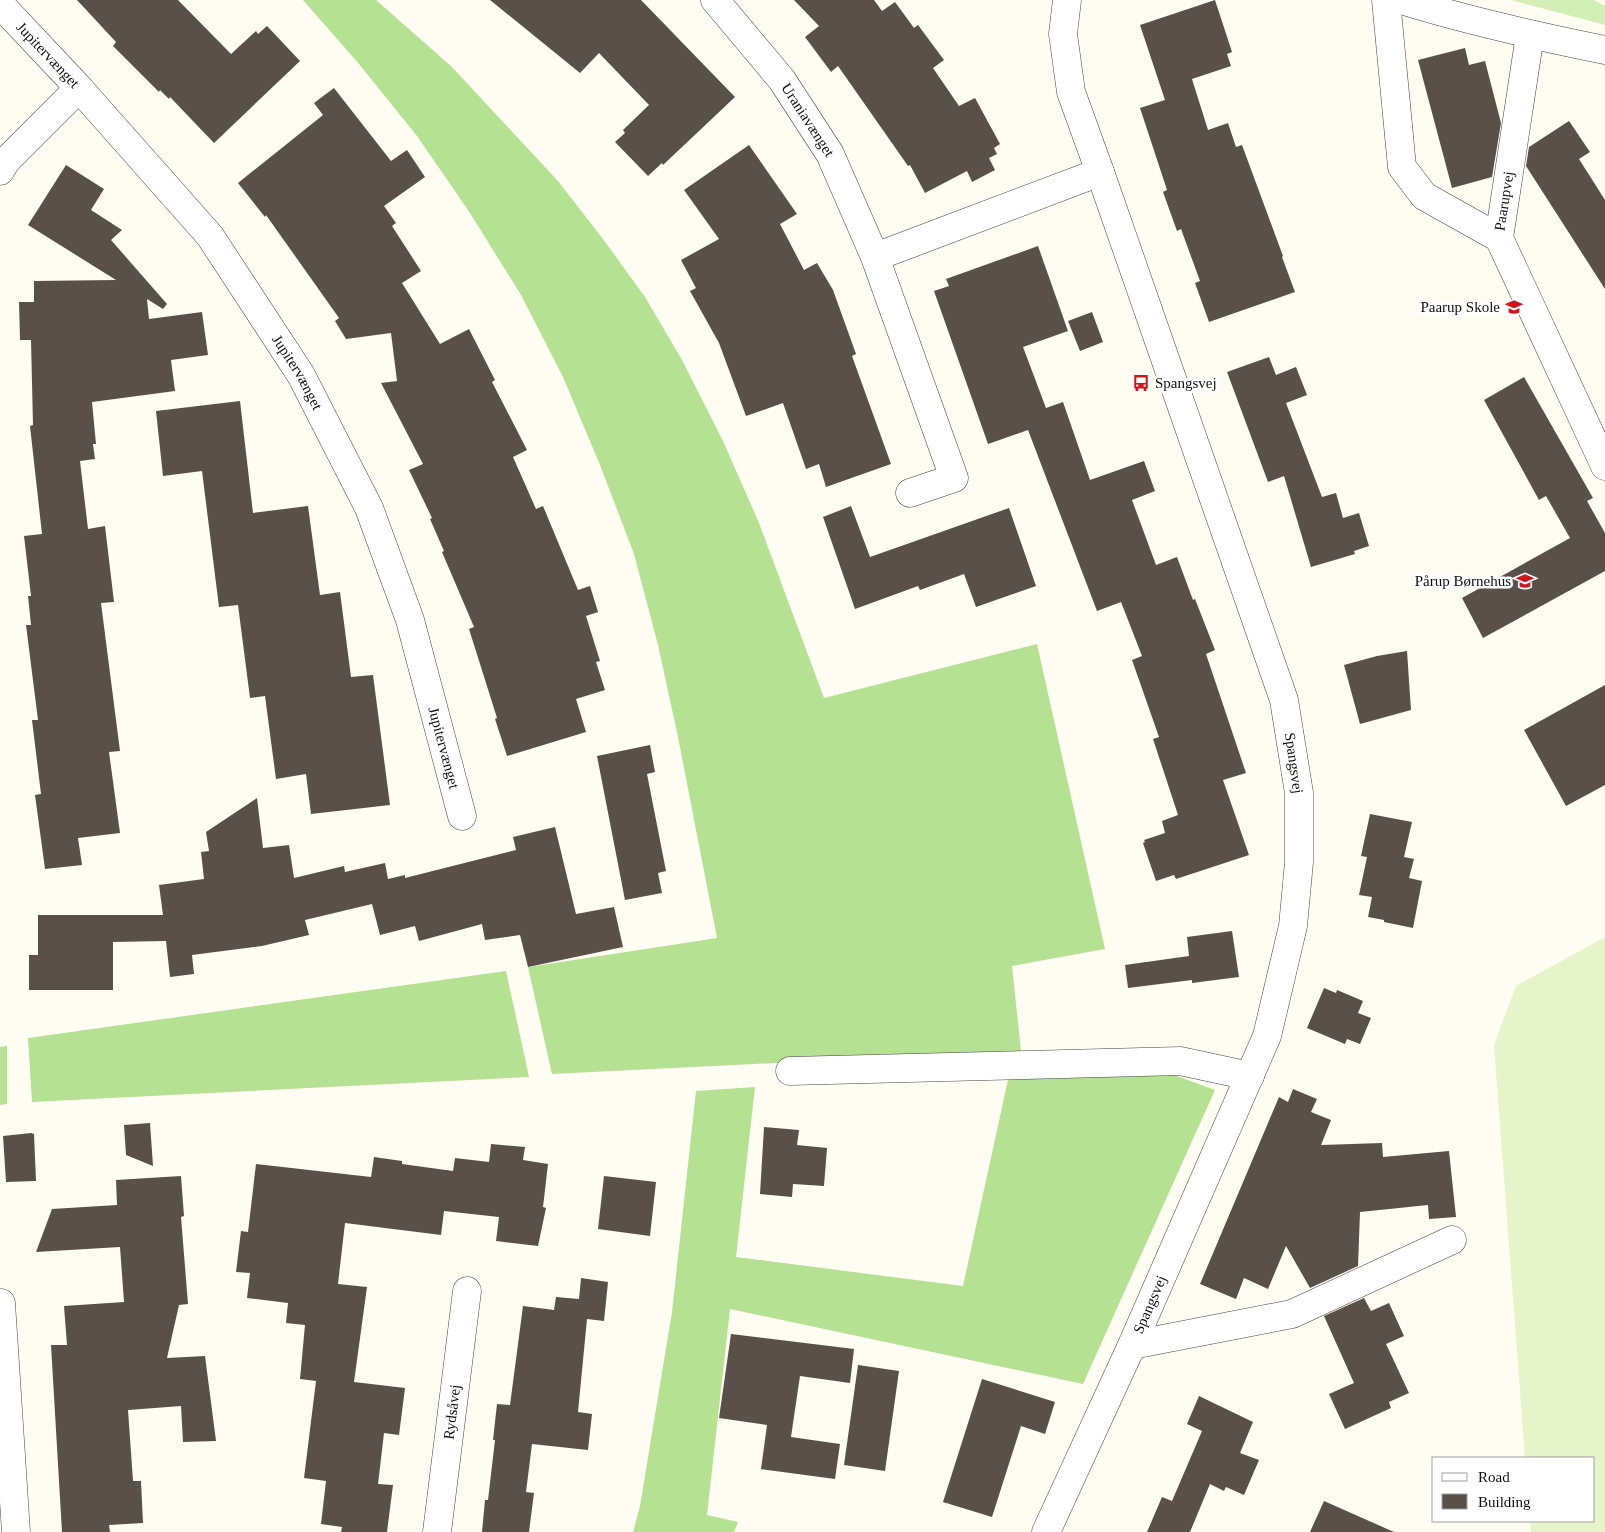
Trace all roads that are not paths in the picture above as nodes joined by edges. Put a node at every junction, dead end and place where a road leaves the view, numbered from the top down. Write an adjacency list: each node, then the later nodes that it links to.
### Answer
1 (715, 0): 12 (street, Uraniavænget)
2 (1067, 0): 10 (street, Spangsvej)
3 (1386, 0): 11 (street)
4 (1401, 0): 6 (street)
5 (0, 4): 8 (street, Jupitervænget)
6 (1530, 35): 7 (street); 11 (street, Paarupvej)
7 (1605, 50)
8 (78, 88): 9 (street); 15 (street, Jupitervænget)
9 (0, 171)
10 (1100, 172): 12 (street); 17 (street, Spangsvej)
11 (1499, 238): 13 (street, Paarupvej)
12 (875, 257): 14 (street, Uraniavænget)
13 (1605, 466)
14 (910, 494)
15 (462, 816)
16 (790, 1071): 17 (street)
17 (1250, 1076): 21 (street, Spangsvej)
18 (1452, 1240): 21 (street)
19 (467, 1291): 23 (street, Rydsåvej)
20 (1, 1303): 22 (street)
21 (1132, 1345): 24 (street, Spangsvej)
22 (16, 1532)
23 (437, 1532)
24 (1046, 1532)

